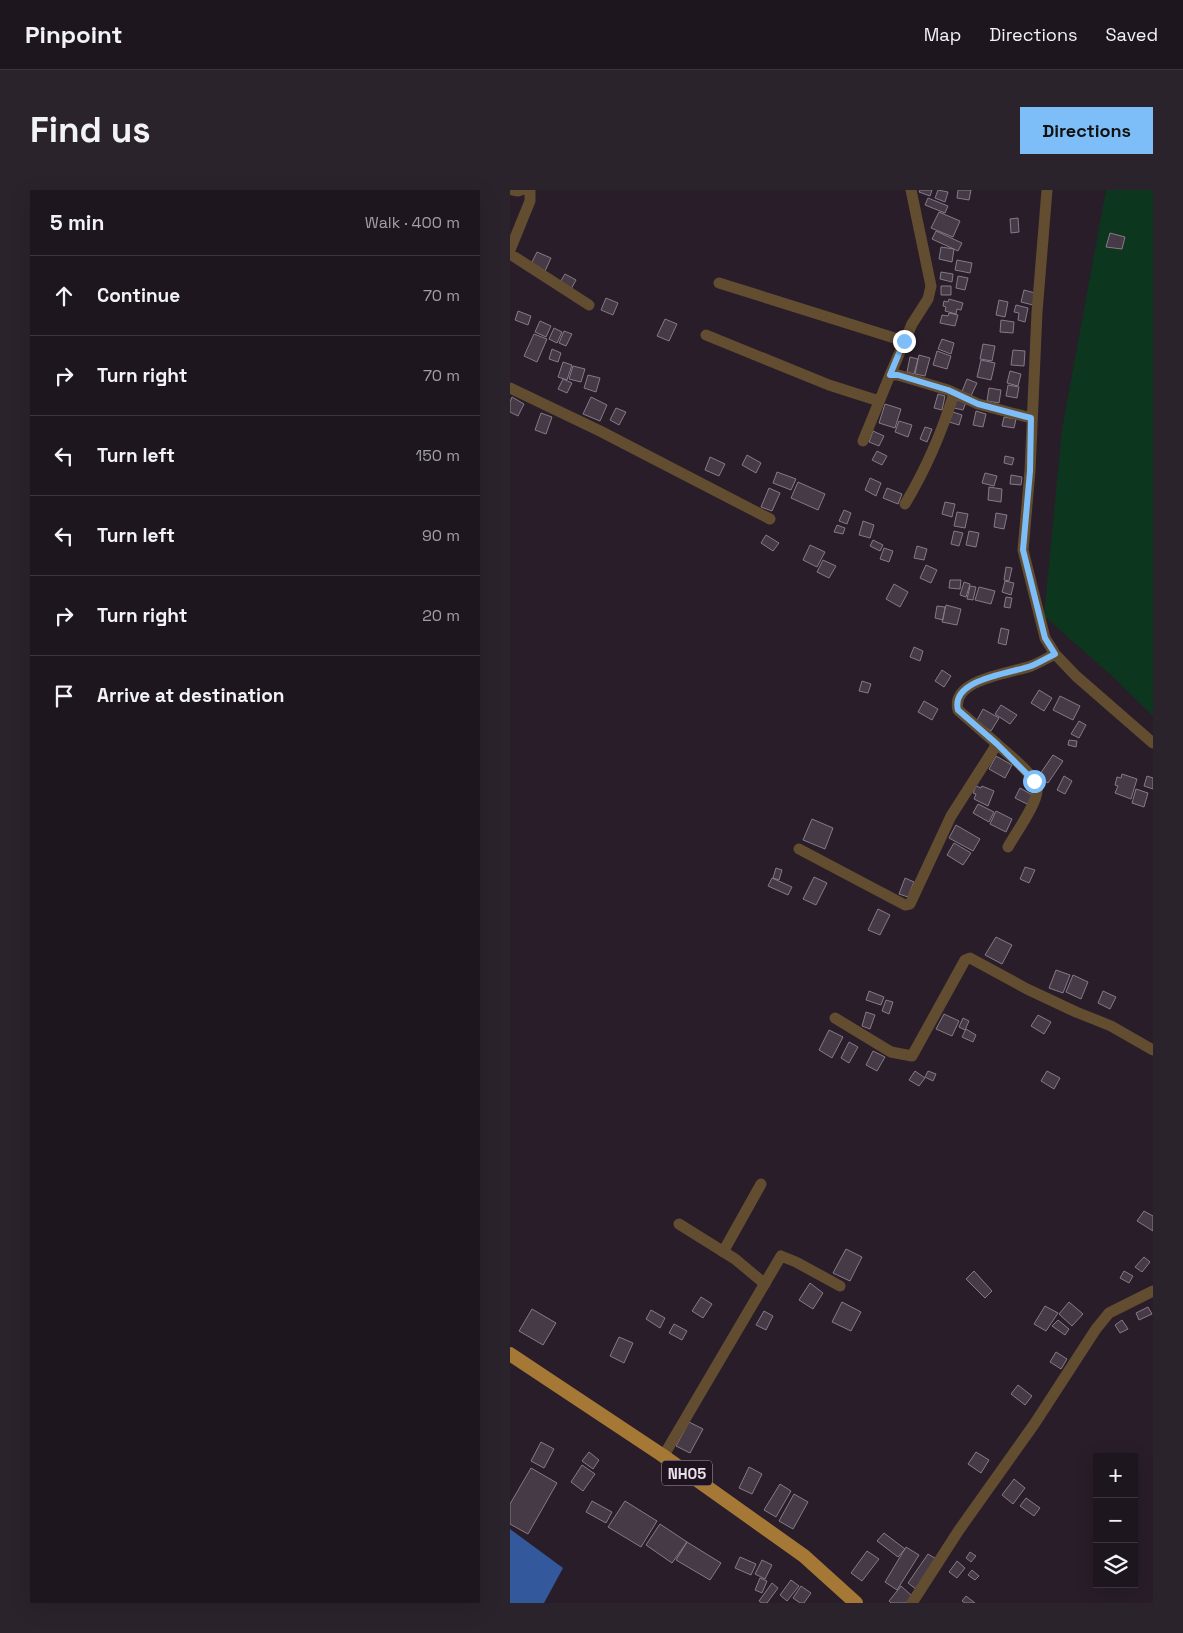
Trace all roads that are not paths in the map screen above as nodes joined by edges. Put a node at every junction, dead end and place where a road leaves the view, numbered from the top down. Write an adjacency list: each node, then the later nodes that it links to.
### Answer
1 (513, 190): 2 (street)
2 (521, 190)
3 (530, 190): 6 (street)
4 (911, 190): 11 (street)
5 (1047, 190): 16 (street)
6 (510, 250)
7 (510, 254): 9 (street)
8 (719, 283): 11 (street)
9 (589, 305)
10 (706, 335): 15 (street)
11 (904, 341): 12 (street)
12 (890, 375): 14 (street); 15 (street)
13 (510, 388): 19 (street)
14 (954, 393): 16 (street); 18 (street)
15 (879, 401): 17 (street)
16 (1031, 418): 20 (street)
17 (863, 441)
18 (905, 504)
19 (770, 519)
20 (1055, 654): 21 (street); 22 (street)
21 (1153, 743)
22 (997, 744): 23 (street); 24 (street)
23 (1008, 847)
24 (799, 849)
25 (835, 1018): 26 (street)
26 (1153, 1050)
27 (761, 1184): 29 (street)
28 (679, 1224): 29 (street)
29 (723, 1252): 30 (street)
30 (765, 1284): 31 (street); 34 (street)
31 (840, 1286)
32 (1153, 1291): 36 (street)
33 (510, 1354): 34 (main road, NH05)
34 (662, 1455): 35 (main road, NH05)
35 (856, 1603)
36 (912, 1603)

